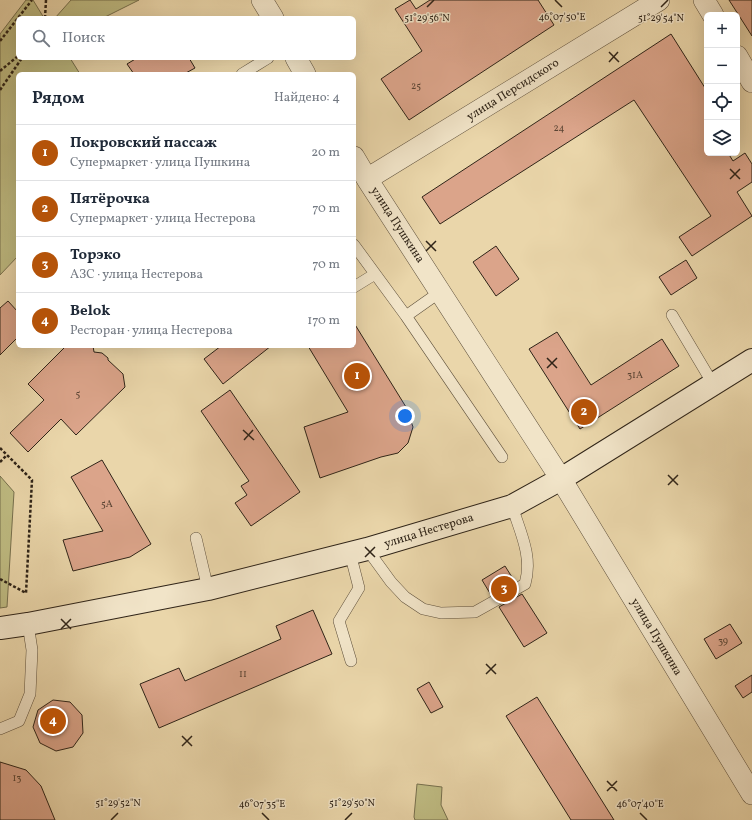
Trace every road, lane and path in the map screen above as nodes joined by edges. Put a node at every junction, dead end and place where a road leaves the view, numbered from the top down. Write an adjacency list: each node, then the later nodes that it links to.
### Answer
1 (32, 0): 7 (path)
2 (46, 0): 8 (path)
3 (262, 0): 9 (street)
4 (659, 0): 22 (street, улица Персидского)
5 (704, 0): 6 (street)
6 (710, 12)
7 (20, 16)
8 (45, 16)
9 (272, 16)
10 (16, 20): 11 (path)
11 (0, 41)
12 (16, 58): 17 (path)
13 (21, 60): 21 (path)
14 (265, 60): 18 (lane)
15 (297, 60): 19 (street)
16 (740, 61): 20 (street)
17 (0, 71)
18 (245, 72)
19 (304, 72)
20 (752, 82)
21 (0, 90)
22 (358, 167): 26 (street, улица Пушкина)
23 (356, 248): 24 (lane)
24 (375, 274): 25 (lane); 28 (lane)
25 (356, 286)
26 (440, 292): 28 (lane); 35 (street, улица Пушкина)
27 (672, 315): 30 (lane)
28 (406, 316): 33 (lane)
29 (752, 360): 30 (main road, улица Нестерова)
30 (713, 384): 35 (main road, улица Нестерова)
31 (0, 448): 32 (path)
32 (7, 455): 34 (path); 39 (path)
33 (502, 457)
34 (0, 462)
35 (561, 480): 36 (main road, улица Нестерова); 45 (street, улица Пушкина)
36 (512, 506): 38 (main road, улица Нестерова); 38 (lane)
37 (196, 538): 40 (lane)
38 (359, 551): 40 (main road, улица Нестерова); 43 (lane)
39 (0, 579)
40 (208, 589): 41 (main road, улица Нестерова)
41 (28, 624): 42 (main road, улица Нестерова); 44 (lane)
42 (0, 628)
43 (351, 661)
44 (0, 729)
45 (751, 788)

